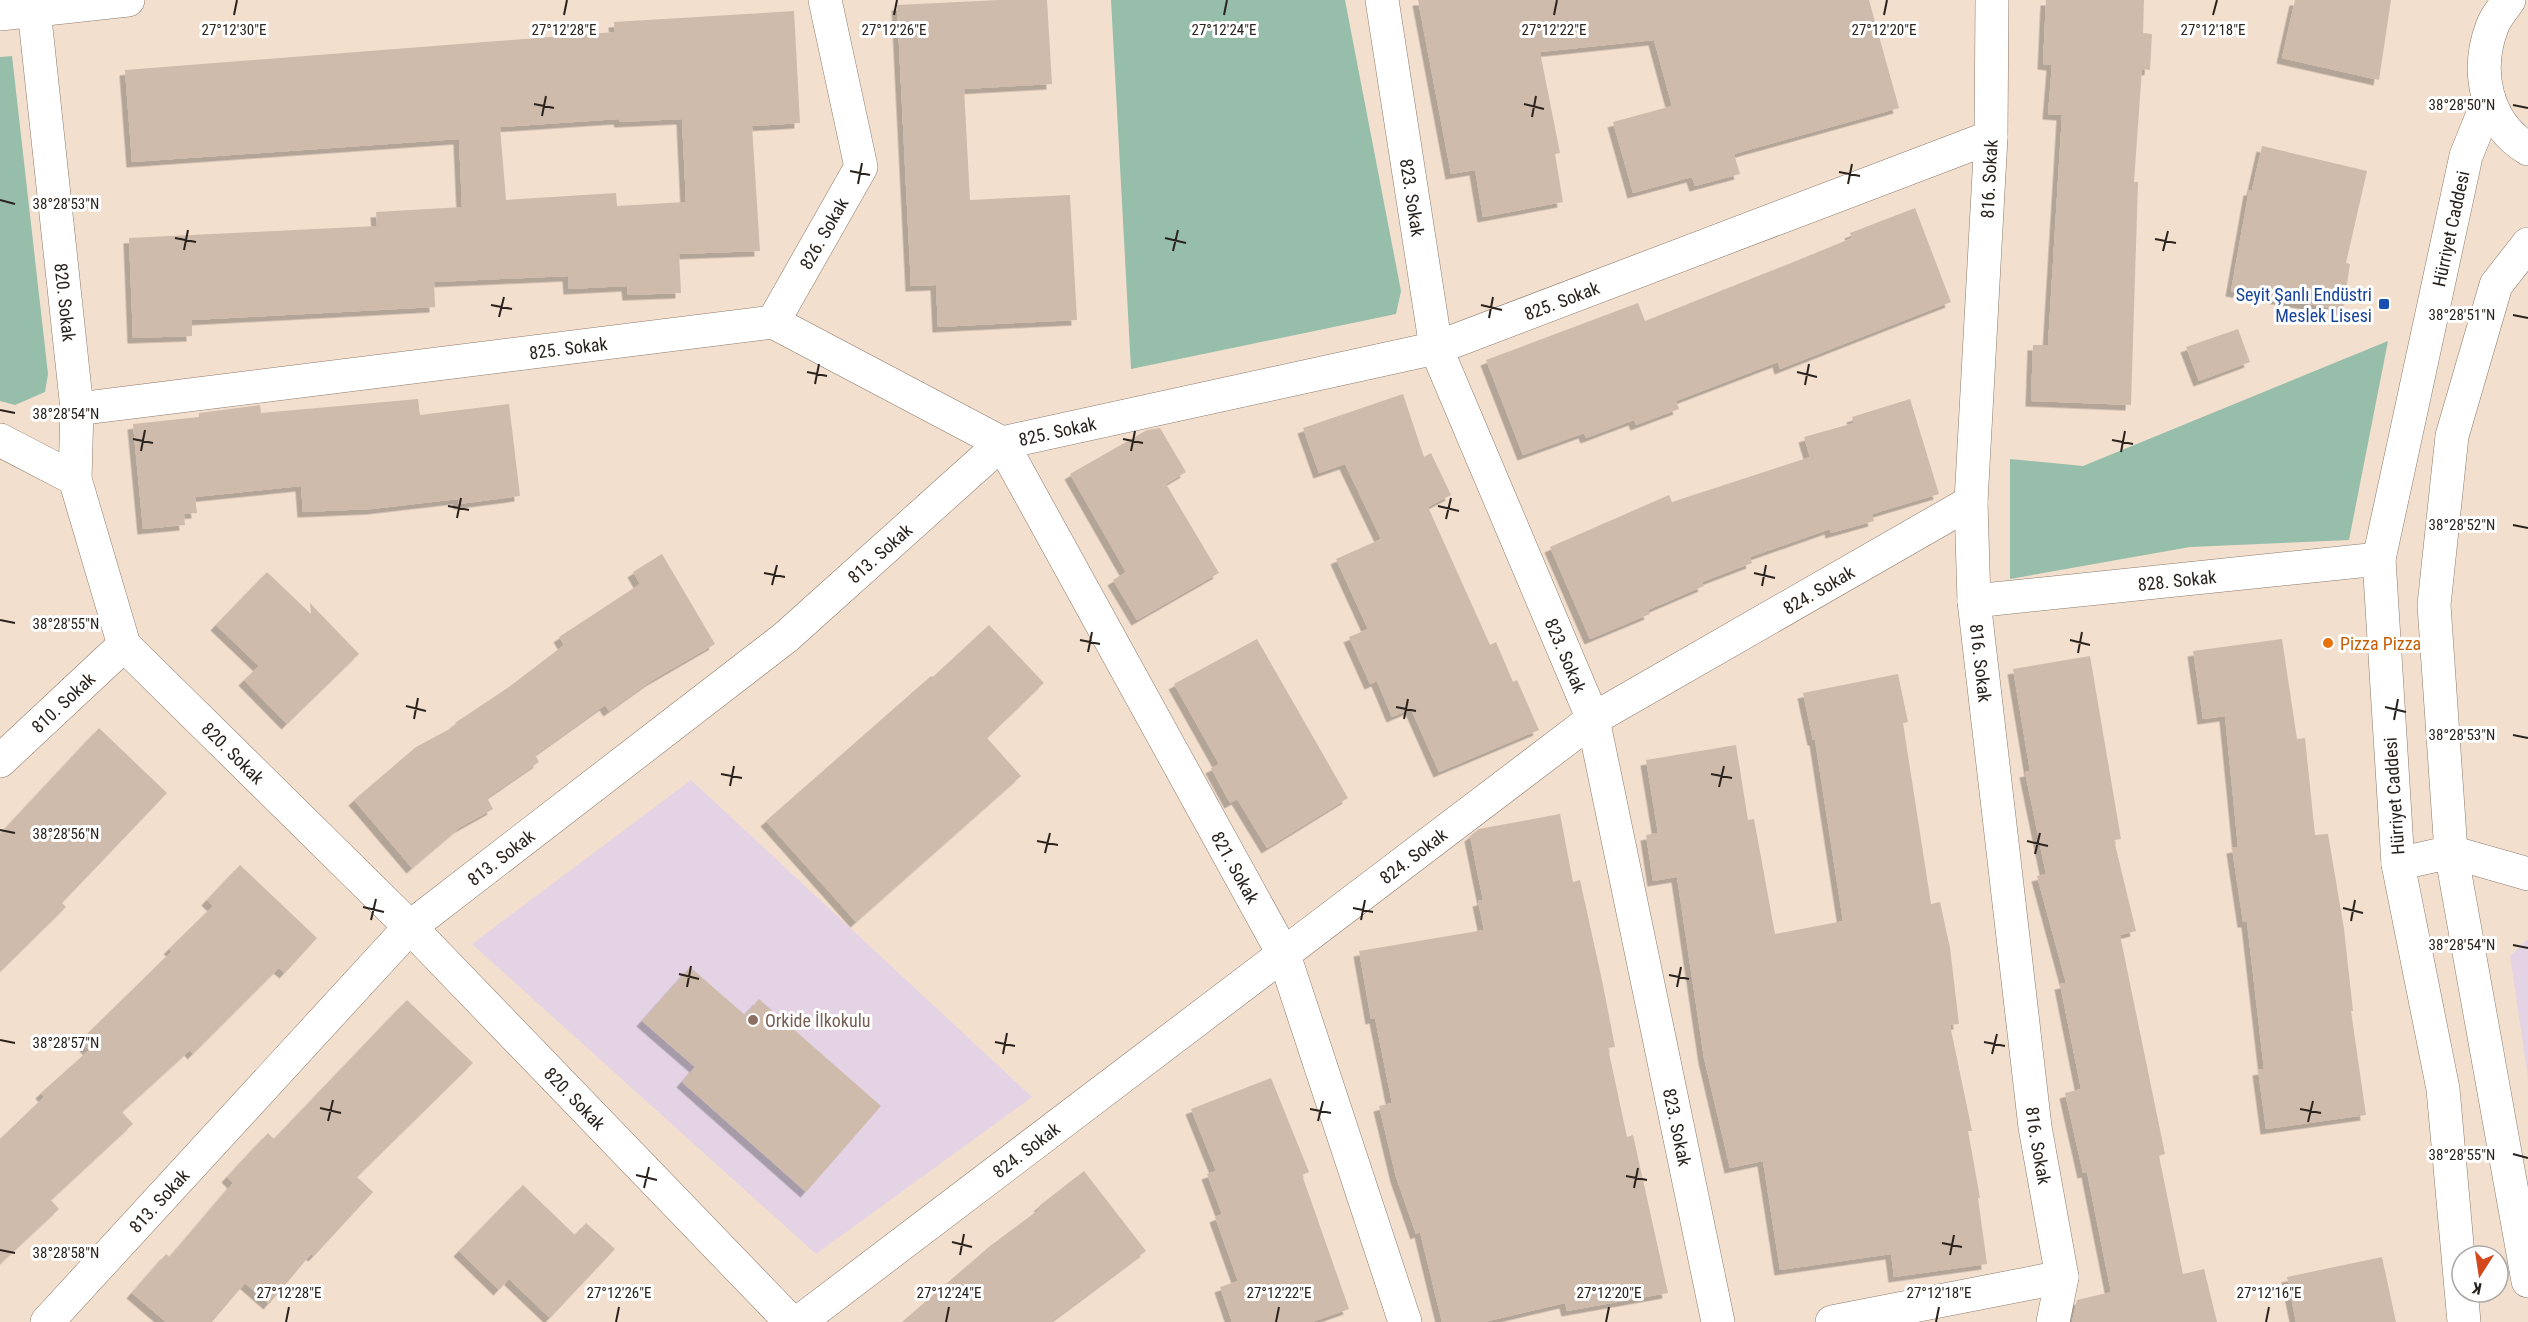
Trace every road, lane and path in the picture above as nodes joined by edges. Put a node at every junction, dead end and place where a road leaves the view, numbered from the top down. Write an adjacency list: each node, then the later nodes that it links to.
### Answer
1 (128, 0): 6 (street)
2 (825, 0): 12 (street, 826. Sokak)
3 (1382, 0): 13 (street, 823. Sokak)
4 (1992, 0): 9 (street, 816. Sokak)
5 (2509, 0): 8 (street)
6 (33, 6): 7 (street); 14 (street, 820. Sokak)
7 (0, 14)
8 (2489, 99): 10 (street); 19 (street, Hürriyet Caddesi)
9 (1991, 137): 13 (street, 825. Sokak); 18 (street, 816. Sokak)
10 (2528, 149)
11 (2528, 244): 24 (street)
12 (773, 322): 14 (street, 825. Sokak); 16 (street, 825. Sokak)
13 (1436, 348): 16 (street, 825. Sokak); 22 (street, 823. Sokak)
14 (77, 409): 17 (street, 820. Sokak)
15 (0, 440): 17 (street)
16 (1002, 443): 27 (street, 813. Sokak); 28 (street, 821. Sokak)
17 (75, 479): 21 (street, 820. Sokak)
18 (1971, 502): 20 (street, 816. Sokak); 22 (street, 824. Sokak)
19 (2379, 560): 20 (street, 828. Sokak); 25 (street, Hürriyet Caddesi)
20 (1974, 600): 29 (street, 816. Sokak)
21 (124, 645): 23 (street, 810. Sokak); 27 (street, 820. Sokak)
22 (1593, 719): 28 (street, 824. Sokak); 35 (street, 823. Sokak)
23 (0, 761)
24 (2451, 852): 25 (street); 26 (street); 30 (street)
25 (2398, 864): 38 (street, Hürriyet Caddesi)
26 (2528, 874)
27 (411, 927): 31 (street, 813. Sokak); 32 (street, 820. Sokak)
28 (1284, 955): 33 (street, 824. Sokak); 34 (street, 821. Sokak)
29 (2062, 1277): 36 (street); 37 (street, 816. Sokak)
30 (2528, 1281)
31 (47, 1322)
32 (791, 1322)
33 (799, 1322)
34 (1405, 1322)
35 (1718, 1322)
36 (1832, 1322)
37 (2053, 1322)
38 (2464, 1322)

